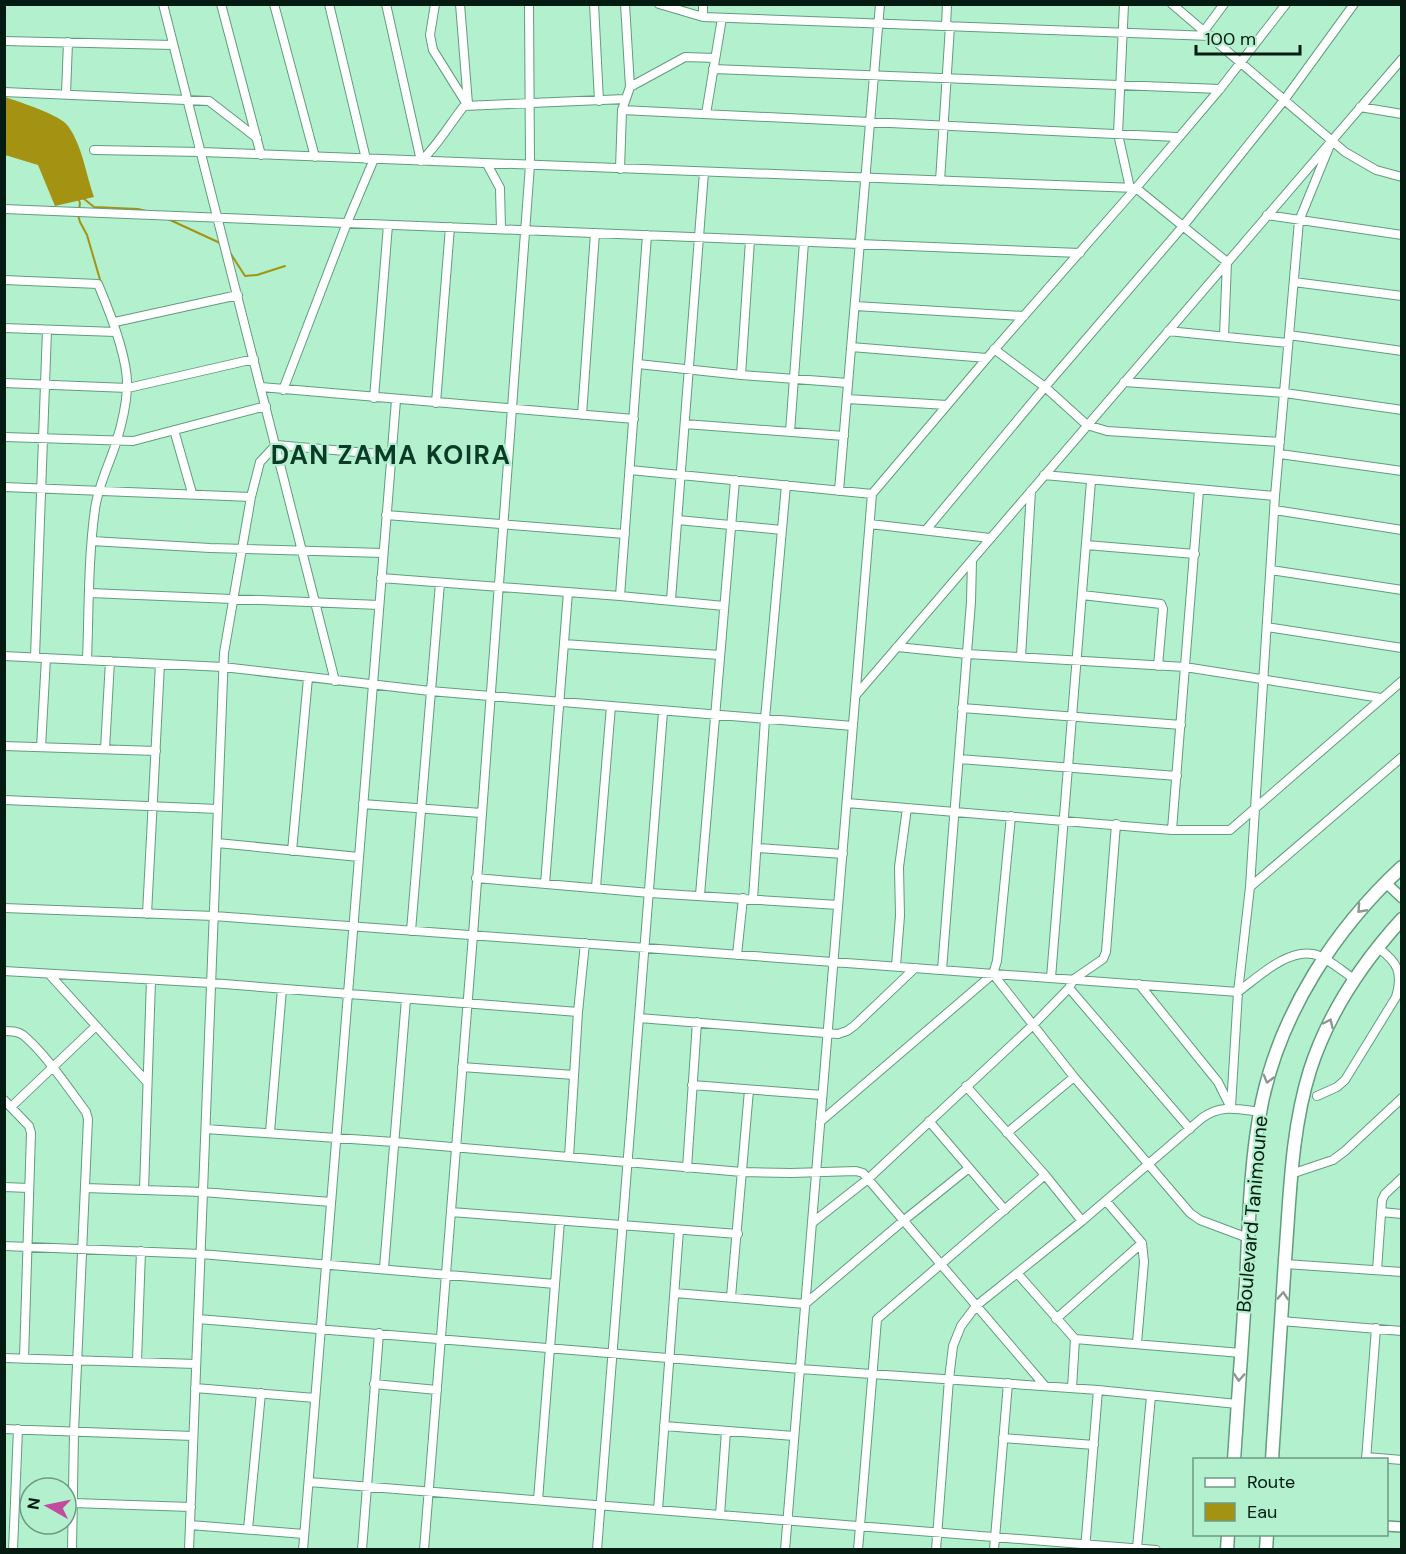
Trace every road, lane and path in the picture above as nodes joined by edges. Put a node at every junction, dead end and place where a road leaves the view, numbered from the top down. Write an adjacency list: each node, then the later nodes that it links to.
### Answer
1 (163, 4): 28 (street)
2 (221, 4): 54 (street)
3 (274, 4): 59 (street)
4 (329, 4): 60 (street)
5 (386, 4): 61 (street)
6 (435, 4): 45 (street)
7 (460, 4): 45 (street)
8 (529, 4): 44 (street)
9 (594, 4): 43 (street)
10 (625, 4): 36 (street)
11 (659, 4): 20 (street)
12 (703, 4): 20 (street)
13 (880, 4): 22 (street)
14 (947, 4): 23 (street)
15 (1124, 4): 24 (street)
16 (1172, 4): 25 (street)
17 (1224, 4): 25 (street)
18 (1286, 4): 31 (street)
19 (1354, 4): 42 (street)
20 (703, 17): 21 (street)
21 (722, 18): 22 (street); 29 (street)
22 (879, 24): 23 (street); 33 (street)
23 (948, 26): 24 (street); 34 (street)
24 (1122, 33): 25 (street); 35 (street)
25 (1207, 33): 31 (street)
26 (4, 41): 27 (street)
27 (68, 42): 28 (street); 39 (street)
28 (173, 45): 40 (street)
29 (715, 58): 32 (street); 36 (street)
30 (1401, 59): 46 (street)
31 (1240, 63): 37 (street); 42 (street)
32 (713, 69): 33 (street); 48 (street)
33 (874, 75): 34 (street); 50 (street)
34 (947, 78): 35 (street); 51 (street)
35 (1120, 85): 37 (street); 52 (street)
36 (630, 87): 41 (street)
37 (1220, 89): 53 (street)
38 (4, 92): 39 (street)
39 (66, 94): 40 (street)
40 (187, 98): 54 (street); 57 (street)
41 (625, 99): 43 (street); 47 (street)
42 (1285, 99): 55 (street); 76 (street)
43 (599, 101): 44 (street)
44 (529, 103): 45 (street); 63 (street)
45 (468, 106): 61 (street)
46 (1360, 107): 49 (street); 55 (street)
47 (622, 110): 48 (street); 64 (street)
48 (706, 114): 50 (street)
49 (1401, 114)
50 (870, 122): 51 (street); 67 (street)
51 (944, 126): 52 (street); 68 (street)
52 (1118, 134): 53 (street); 69 (street)
53 (1177, 137): 69 (street)
54 (257, 138): 58 (street)
55 (1332, 140): 66 (street); 71 (street); 73 (street)
56 (94, 150): 57 (street)
57 (201, 152): 58 (street); 72 (street)
58 (261, 155): 59 (street)
59 (315, 157): 60 (street)
60 (370, 159): 61 (street); 74 (street)
61 (421, 161): 62 (street)
62 (487, 164): 63 (street); 78 (street)
63 (530, 165): 64 (street); 79 (street)
64 (620, 169): 65 (street)
65 (704, 172): 67 (street); 83 (street)
66 (1401, 177)
67 (866, 178): 68 (street); 86 (street)
68 (940, 181): 69 (street)
69 (1133, 188): 76 (street); 87 (street)
70 (4, 209): 72 (street)
71 (1267, 215): 73 (street); 88 (street)
72 (219, 218): 74 (street); 91 (street)
73 (1299, 221): 82 (street); 90 (street)
74 (347, 223): 75 (street); 118 (street)
75 (388, 225): 77 (street); 120 (street)
76 (1184, 225): 88 (street); 116 (street)
77 (450, 227): 78 (street); 123 (street)
78 (501, 229): 79 (street)
79 (525, 230): 80 (street); 126 (street)
80 (595, 233): 81 (street); 128 (street)
81 (647, 235): 83 (street); 107 (street)
82 (1401, 235)
83 (700, 237): 84 (street); 108 (street)
84 (750, 240): 85 (street); 109 (street)
85 (804, 242): 86 (street); 110 (street)
86 (860, 244): 87 (street); 93 (street)
87 (1080, 253): 94 (street)
88 (1227, 262): 98 (street); 100 (street)
89 (4, 280): 95 (street)
90 (1294, 282): 92 (street); 101 (street)
91 (238, 295): 95 (street); 106 (street)
92 (1401, 297)
93 (855, 306): 94 (street); 102 (street)
94 (1024, 316): 103 (street)
95 (115, 322): 99 (street)
96 (4, 328): 97 (street)
97 (48, 330): 99 (street); 114 (street)
98 (1168, 331): 100 (street); 111 (street)
99 (116, 332): 117 (street)
100 (1224, 336): 101 (street)
101 (1289, 339): 104 (street); 119 (street)
102 (851, 347): 105 (street); 113 (street)
103 (994, 349): 105 (street); 116 (street)
104 (1401, 351)
105 (987, 358): 124 (street)
106 (254, 359): 115 (street); 117 (street)
107 (638, 364): 108 (street); 129 (street)
108 (690, 369): 109 (street); 130 (street)
109 (741, 375): 110 (street)
110 (794, 380): 113 (street); 133 (street)
111 (1124, 382): 119 (street); 131 (street)
112 (4, 383): 114 (street)
113 (848, 383): 122 (street)
114 (45, 385): 117 (street); 136 (street)
115 (261, 387): 118 (street); 125 (street)
116 (1045, 387): 131 (street); 166 (street)
117 (128, 388): 137 (street)
118 (283, 390): 120 (street)
119 (1285, 393): 127 (street); 138 (street)
120 (374, 398): 121 (street)
121 (396, 399): 123 (street); 141 (street)
122 (847, 399): 124 (street); 134 (street)
123 (436, 403): 126 (street)
124 (947, 405): 156 (street)
125 (266, 406): 132 (street); 139 (street)
126 (511, 409): 128 (street); 163 (street)
127 (1401, 410)
128 (582, 415): 129 (street)
129 (634, 419): 142 (street)
130 (685, 424): 133 (street); 144 (street)
131 (1087, 425): 138 (street); 145 (street)
132 (174, 430): 137 (street); 155 (street)
133 (790, 432): 134 (street)
134 (844, 436): 151 (street)
135 (4, 437): 136 (street)
136 (43, 439): 137 (street); 150 (street)
137 (117, 442): 153 (street)
138 (1280, 442): 140 (street)
139 (276, 445): 141 (street); 158 (street); 173 (street)
140 (1280, 454): 143 (street); 157 (street)
141 (391, 455): 160 (street)
142 (630, 470): 144 (street); 168 (street)
143 (1401, 471)
144 (682, 475): 146 (street); 161 (street)
145 (1044, 475): 147 (street); 154 (street)
146 (735, 480): 148 (street); 164 (street)
147 (1091, 481): 152 (street); 171 (street)
148 (786, 485): 151 (street); 165 (street)
149 (4, 487): 150 (street)
150 (41, 488): 153 (street); 198 (street)
151 (839, 490): 156 (street)
152 (1199, 490): 157 (street); 175 (street)
153 (98, 491): 155 (street); 170 (street)
154 (1031, 491): 169 (street); 199 (street)
155 (192, 494): 158 (street)
156 (872, 494): 162 (street)
157 (1275, 496): 159 (street)
158 (250, 497): 172 (street)
159 (1275, 510): 167 (street); 177 (street)
160 (386, 515): 163 (street); 174 (street)
161 (678, 520): 164 (street); 187 (street)
162 (870, 524): 166 (street); 214 (street)
163 (502, 525): 168 (street); 180 (street)
164 (731, 525): 165 (street); 190 (street)
165 (782, 530): 223 (street)
166 (926, 530): 169 (street)
167 (1401, 530)
168 (626, 534): 185 (street)
169 (990, 538): 176 (street)
170 (92, 541): 172 (street); 183 (street)
171 (1086, 545): 175 (street); 184 (street)
172 (243, 549): 173 (street); 186 (street)
173 (302, 551): 174 (street); 188 (street)
174 (383, 553): 178 (street)
175 (1195, 554): 207 (street)
176 (972, 560): 193 (street); 195 (street)
177 (1271, 570): 181 (street); 191 (street)
178 (381, 578): 179 (street); 189 (street)
179 (440, 583): 180 (street); 213 (street)
180 (497, 586): 182 (street); 215 (street)
181 (1401, 590)
182 (568, 592): 185 (street); 192 (street)
183 (90, 593): 186 (street); 201 (street)
184 (1082, 595): 203 (street); 205 (street)
185 (620, 596): 187 (street)
186 (232, 600): 188 (street); 206 (street)
187 (671, 600): 190 (street)
188 (315, 603): 189 (street); 209 (street)
189 (379, 605): 212 (street)
190 (724, 606): 196 (street)
191 (1267, 627): 194 (street); 210 (street)
192 (564, 644): 196 (street); 217 (street)
193 (897, 647): 195 (street); 214 (street)
194 (1401, 648)
195 (967, 654): 199 (street); 219 (street)
196 (720, 655): 221 (street)
197 (4, 656): 198 (street)
198 (35, 657): 200 (street)
199 (1021, 657): 203 (street)
200 (46, 658): 201 (street); 227 (street)
201 (87, 660): 202 (street)
202 (110, 661): 204 (street); 228 (street)
203 (1077, 662): 205 (street); 222 (street)
204 (160, 664): 206 (street); 229 (street)
205 (1158, 666): 207 (street)
206 (223, 667): 208 (street); 240 (street)
207 (1185, 667): 210 (street); 224 (street)
208 (308, 678): 209 (street); 250 (street)
209 (335, 681): 212 (street)
210 (1263, 681): 216 (street); 242 (street)
211 (1401, 681): 216 (street)
212 (373, 686): 213 (street); 236 (street)
213 (430, 691): 215 (street); 238 (street)
214 (856, 695): 225 (street)
215 (489, 696): 217 (street); 243 (street)
216 (1381, 698): 242 (street)
217 (560, 702): 218 (street); 256 (street)
218 (611, 706): 220 (street); 257 (street)
219 (962, 708): 222 (street); 231 (street)
220 (663, 712): 221 (street); 259 (street)
221 (714, 716): 223 (street); 260 (street)
222 (1072, 717): 224 (street); 232 (street)
223 (765, 719): 225 (street); 249 (street)
224 (1181, 725): 233 (street)
225 (853, 726): 235 (street)
226 (4, 746): 227 (street)
227 (41, 747): 228 (street)
228 (105, 749): 229 (street)
229 (156, 751): 237 (street)
230 (1401, 757): 258 (street)
231 (959, 759): 232 (street); 241 (street)
232 (1068, 767): 233 (street); 245 (street)
233 (1177, 776): 247 (street)
234 (4, 800): 237 (street)
235 (847, 803): 239 (street); 251 (street)
236 (363, 804): 238 (street); 252 (street)
237 (153, 806): 240 (street); 266 (street)
238 (420, 808): 243 (street); 270 (street)
239 (907, 808): 241 (street); 278 (street)
240 (218, 809): 248 (street)
241 (955, 812): 244 (street); 280 (street)
242 (1254, 812): 247 (street); 258 (street)
243 (481, 813): 254 (street)
244 (1011, 816): 245 (street); 282 (street)
245 (1064, 820): 246 (street); 284 (street)
246 (1116, 824): 247 (street); 287 (street)
247 (1172, 830)
248 (217, 843): 250 (street); 267 (street)
249 (757, 848): 251 (street); 263 (street)
250 (292, 851): 252 (street)
251 (843, 854): 264 (street)
252 (359, 857): 269 (street)
253 (1401, 867): 255 (main road, Boulevard Tanimoune)
254 (476, 878): 256 (street); 271 (street)
255 (1385, 882): 262 (street); 276 (main road, Boulevard Tanimoune, one-way to 276)
256 (545, 884): 257 (street)
257 (596, 887): 259 (street)
258 (1250, 887): 292 (street)
259 (650, 893): 260 (street); 273 (street)
260 (700, 895): 261 (street)
261 (743, 898): 263 (street); 275 (street)
262 (1401, 898)
263 (753, 899): 264 (street)
264 (838, 905): 277 (street)
265 (4, 908): 266 (street)
266 (147, 914): 267 (street)
267 (214, 916): 269 (street); 288 (street)
268 (1401, 920): 274 (main road, Boulevard Tanimoune)
269 (353, 926): 270 (street); 293 (street)
270 (411, 931): 271 (street)
271 (472, 935): 272 (street); 295 (street)
272 (585, 943): 273 (street); 296 (street)
273 (644, 948): 275 (street); 297 (street)
274 (1378, 948): 285 (main road, Boulevard Tanimoune); 312 (street)
275 (737, 955): 277 (street)
276 (1324, 959): 285 (street); 292 (street); 316 (main road, Boulevard Tanimoune, one-way to 316)
277 (834, 962): 278 (street); 302 (street)
278 (896, 966): 279 (street)
279 (915, 968): 280 (street); 302 (street)
280 (942, 970): 282 (street)
281 (4, 971): 283 (street)
282 (993, 974): 284 (street); 299 (street); 318 (street)
283 (51, 975): 286 (street); 300 (street)
284 (1051, 978): 287 (street)
285 (1354, 979): 333 (main road, Boulevard Tanimoune, one-way to 285)
286 (151, 980): 288 (street); 307 (street)
287 (1074, 980): 289 (street); 290 (street)
288 (211, 983): 291 (street); 319 (street)
289 (1139, 984): 292 (street); 315 (street)
290 (1069, 988): 299 (street); 320 (street)
291 (282, 989): 293 (street); 321 (street)
292 (1238, 992): 315 (street)
293 (348, 994): 294 (street); 323 (street)
294 (406, 999): 295 (street); 324 (street)
295 (467, 1003): 296 (street); 304 (street)
296 (578, 1012): 305 (street)
297 (639, 1018): 298 (street); 327 (street)
298 (697, 1023): 302 (street); 308 (street)
299 (1033, 1025): 306 (street); 309 (street)
300 (96, 1026): 303 (street); 307 (street)
301 (4, 1030): 303 (street)
302 (828, 1034): 311 (street)
303 (52, 1066): 314 (street); 339 (street)
304 (462, 1067): 305 (street); 325 (street)
305 (574, 1075): 326 (street)
306 (1074, 1077): 322 (street); 328 (street)
307 (147, 1082): 340 (street)
308 (692, 1085): 310 (street); 329 (street)
309 (966, 1086): 317 (street); 322 (street)
310 (749, 1090): 311 (street); 331 (street)
311 (822, 1095): 318 (street)
312 (1317, 1096)
313 (1401, 1098): 333 (street)
314 (8, 1104): 338 (street)
315 (1235, 1108): 316 (street); 320 (street)
316 (1256, 1112): 355 (main road, Boulevard Tanimoune)
317 (929, 1121): 330 (street); 336 (street)
318 (820, 1122): 332 (street)
319 (206, 1129): 321 (street); 341 (street)
320 (1190, 1130): 328 (street)
321 (270, 1132): 323 (street)
322 (1007, 1133): 334 (street)
323 (336, 1138): 324 (street); 343 (street)
324 (394, 1142): 325 (street); 365 (street)
325 (456, 1147): 326 (street); 345 (street)
326 (569, 1157): 327 (street)
327 (628, 1163): 329 (street); 352 (street)
328 (1148, 1166): 342 (street); 355 (street)
329 (687, 1168): 331 (street)
330 (969, 1168): 344 (street); 349 (street)
331 (742, 1172): 332 (street); 354 (street)
332 (816, 1172): 336 (street); 351 (street)
333 (1292, 1174): 363 (main road, Boulevard Tanimoune)
334 (1045, 1175): 344 (street); 350 (street)
335 (1401, 1178): 346 (street)
336 (868, 1179): 349 (street); 351 (street)
337 (4, 1187): 338 (street)
338 (29, 1188): 358 (street)
339 (86, 1188): 340 (street); 359 (street)
340 (144, 1190): 341 (street)
341 (203, 1192): 343 (street); 361 (street)
342 (1106, 1201): 350 (street); 356 (street)
343 (331, 1202): 362 (street)
344 (1005, 1210): 364 (street)
345 (451, 1212): 348 (street); 369 (street)
346 (1381, 1212): 347 (street); 366 (street)
347 (1401, 1214)
348 (560, 1221): 352 (street); 370 (street)
349 (903, 1221): 364 (street); 373 (street)
350 (1082, 1221): 368 (street)
351 (812, 1223): 373 (street)
352 (622, 1225): 353 (street); 386 (street)
353 (679, 1230): 354 (street); 371 (street)
354 (738, 1234): 372 (street)
355 (1248, 1238): 387 (main road, Boulevard Tanimoune)
356 (1142, 1243): 376 (street); 384 (street)
357 (4, 1246): 358 (street)
358 (27, 1247): 359 (street); 390 (street)
359 (83, 1249): 360 (street); 391 (street)
360 (141, 1251): 361 (street); 392 (street)
361 (201, 1254): 362 (street); 375 (street)
362 (326, 1263): 365 (street); 379 (street)
363 (1285, 1264): 366 (street); 377 (main road, Boulevard Tanimoune, one-way to 363)
364 (942, 1265): 374 (street); 395 (street)
365 (384, 1268): 369 (street)
366 (1377, 1270): 367 (street)
367 (1401, 1272)
368 (1017, 1273): 374 (street); 376 (street)
369 (446, 1274): 370 (street); 382 (street)
370 (555, 1284): 385 (street)
371 (675, 1293): 372 (street); 388 (street)
372 (731, 1297): 373 (street)
373 (805, 1304): 394 (street)
374 (976, 1306): 396 (street); 399 (street)
375 (198, 1319): 379 (street); 393 (street)
376 (1056, 1319): 383 (street)
377 (1281, 1320): 378 (street); 418 (main road, Boulevard Tanimoune)
378 (1376, 1328): 380 (street); 419 (street)
379 (321, 1329): 381 (street); 406 (street)
380 (1401, 1331)
381 (379, 1334): 382 (street); 398 (street)
382 (441, 1339): 385 (street); 402 (street)
383 (1075, 1339): 384 (street); 401 (street)
384 (1137, 1343): 387 (street)
385 (550, 1347): 386 (street); 424 (street)
386 (612, 1352): 388 (street); 426 (street)
387 (1241, 1353): 407 (main road, Boulevard Tanimoune, one-way to 407)
388 (670, 1357): 394 (street); 408 (street)
389 (4, 1358): 390 (street)
390 (24, 1359): 391 (street)
391 (78, 1360): 392 (street); 412 (street)
392 (137, 1361): 393 (street)
393 (196, 1364): 400 (street)
394 (800, 1369): 395 (street); 414 (street)
395 (872, 1373): 396 (street); 432 (street)
396 (949, 1379): 397 (street); 434 (street)
397 (1008, 1383): 399 (street); 415 (street)
398 (375, 1384): 402 (street); 422 (street)
399 (1045, 1386): 401 (street)
400 (195, 1388): 404 (street); 413 (street)
401 (1072, 1388): 403 (street)
402 (437, 1390): 423 (street)
403 (1098, 1390): 405 (street); 416 (street)
404 (261, 1394): 406 (street); 433 (street)
405 (1151, 1396): 407 (street); 438 (street)
406 (315, 1398): 421 (street)
407 (1238, 1404): 417 (main road, Boulevard Tanimoune)
408 (664, 1426): 411 (street); 428 (street)
409 (4, 1429): 410 (street)
410 (18, 1429): 412 (street); 439 (street)
411 (726, 1431): 414 (street); 429 (street)
412 (74, 1432): 413 (street); 420 (street)
413 (194, 1436): 427 (street)
414 (794, 1436): 430 (street)
415 (1003, 1438): 416 (street); 436 (street)
416 (1094, 1445): 437 (street)
417 (1234, 1458)
418 (1272, 1458)
419 (1366, 1458)
420 (73, 1476)
421 (309, 1482): 422 (street); 435 (street)
422 (367, 1487): 423 (street); 442 (street)
423 (429, 1491): 424 (street); 443 (street)
424 (538, 1500): 426 (street)
425 (78, 1503): 427 (street)
426 (600, 1506): 428 (street); 444 (street)
427 (191, 1507): 431 (street)
428 (658, 1510): 429 (street)
429 (720, 1515): 430 (street)
430 (787, 1520): 432 (street); 445 (street)
431 (190, 1525): 433 (street); 440 (street)
432 (860, 1525): 434 (street); 446 (street)
433 (248, 1529): 435 (street)
434 (938, 1532): 436 (street); 447 (street)
435 (304, 1534): 441 (street)
436 (995, 1537): 437 (street); 448 (street)
437 (1085, 1546): 438 (street)
438 (1137, 1548): 449 (street)
439 (13, 1550)
440 (189, 1550)
441 (303, 1550)
442 (362, 1550)
443 (424, 1550)
444 (597, 1550)
445 (785, 1550)
446 (858, 1550)
447 (936, 1550)
448 (994, 1550)
449 (1156, 1550)

